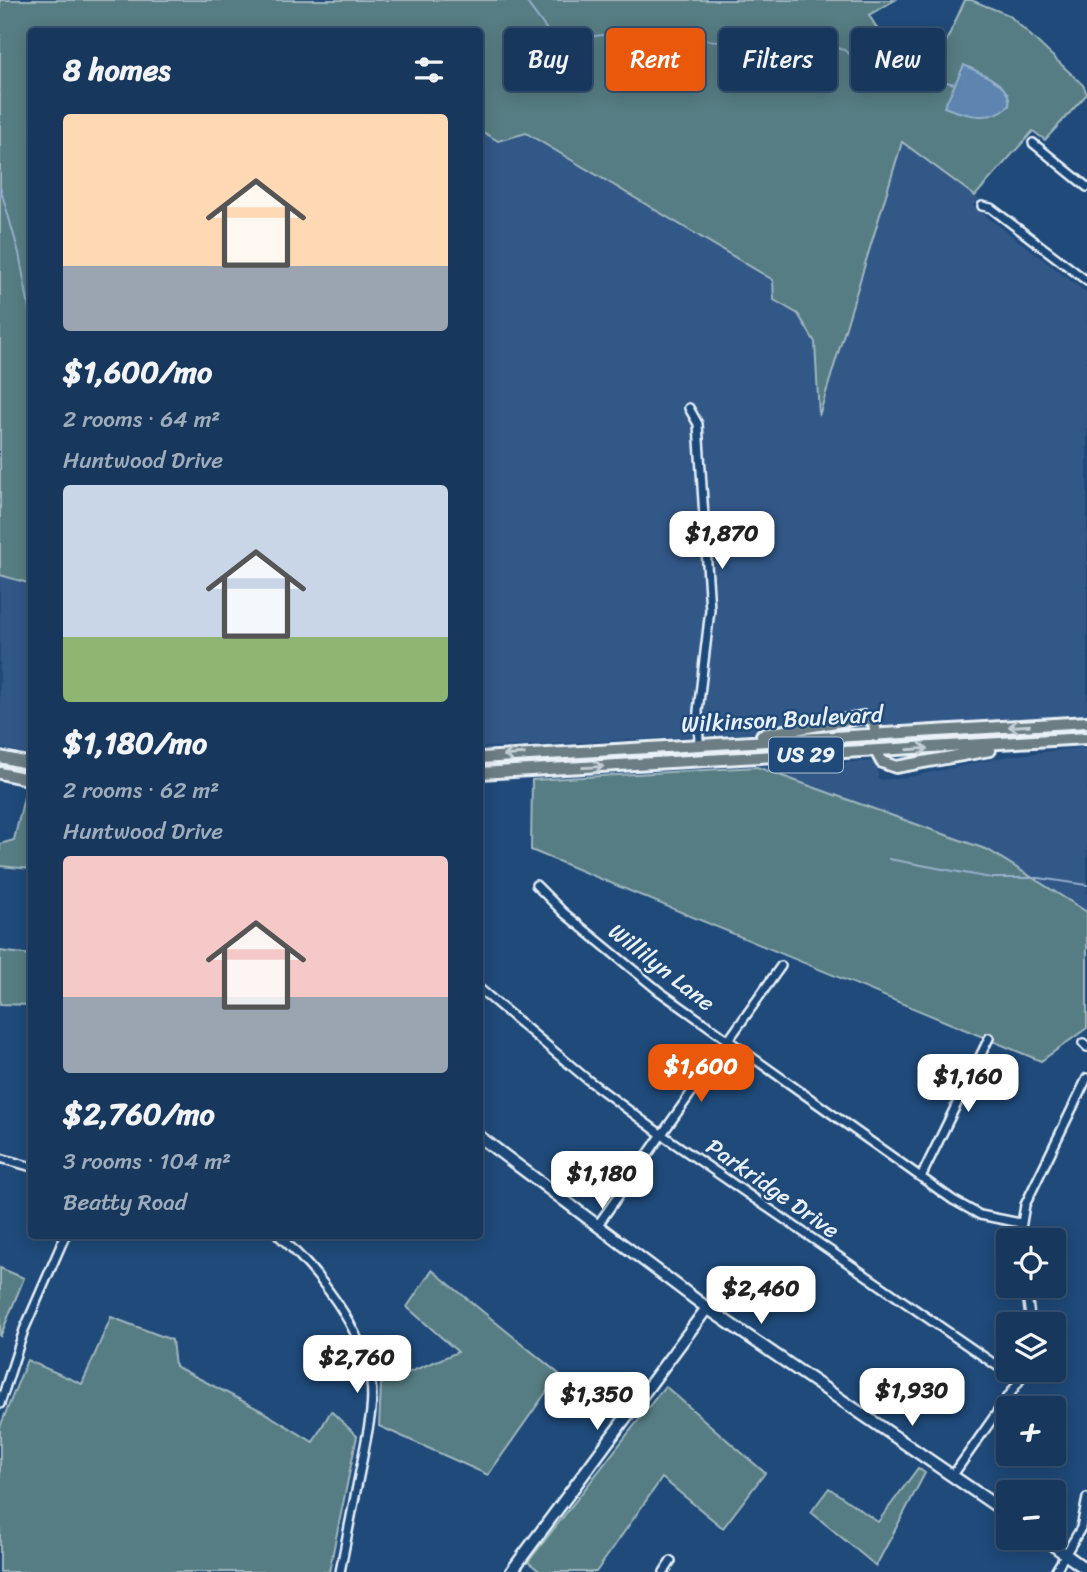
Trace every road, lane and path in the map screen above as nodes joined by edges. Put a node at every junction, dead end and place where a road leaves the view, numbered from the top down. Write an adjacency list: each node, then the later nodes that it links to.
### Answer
1 (1033, 143): 2 (street)
2 (1087, 186)
3 (982, 206): 4 (street)
4 (1087, 281)
5 (690, 408): 11 (street)
6 (1087, 722): 7 (main road, Wilkinson Boulevard / US 29, one-way to 7)
7 (876, 736): 10 (main road, Wilkinson Boulevard / US 29); 10 (main road); 12 (street)
8 (1087, 738): 9 (main road, Wilkinson Boulevard / US 29)
9 (1039, 741): 12 (main road, Wilkinson Boulevard / US 29, one-way to 9); 12 (main road)
10 (715, 742): 11 (main road, Wilkinson Boulevard / US 29)
11 (699, 743): 14 (main road, Wilkinson Boulevard / US 29, one-way to 14)
12 (876, 751): 17 (main road, Wilkinson Boulevard / US 29, one-way to 12)
13 (0, 757): 15 (main road)
14 (483, 758)
15 (28, 763)
16 (0, 773): 18 (main road)
17 (483, 773)
18 (28, 779)
19 (536, 885): 23 (street, Willilyn Lane)
20 (781, 966): 23 (street)
21 (483, 992): 25 (street, Parkridge Drive)
22 (989, 1038): 29 (street)
23 (727, 1041): 25 (street); 29 (street, Willilyn Lane)
24 (1087, 1077): 30 (street)
25 (662, 1135): 31 (street); 36 (street, Parkridge Drive)
26 (483, 1139): 31 (street)
27 (0, 1158): 28 (street)
28 (28, 1166)
29 (922, 1177): 30 (street, Willilyn Lane)
30 (1020, 1223): 32 (street)
31 (597, 1226): 35 (street)
32 (1020, 1228)
33 (64, 1239): 38 (street)
34 (282, 1239): 46 (street)
35 (707, 1308): 39 (street); 47 (street)
36 (996, 1365)
37 (1018, 1382): 39 (street)
38 (0, 1404)
39 (953, 1475): 41 (street)
40 (1087, 1498): 43 (street)
41 (996, 1505)
42 (1059, 1550): 43 (street)
43 (1066, 1555): 45 (street); 49 (street)
44 (671, 1561): 48 (street)
45 (1087, 1570)
46 (340, 1572)
47 (511, 1572)
48 (664, 1572)
49 (1055, 1572)

